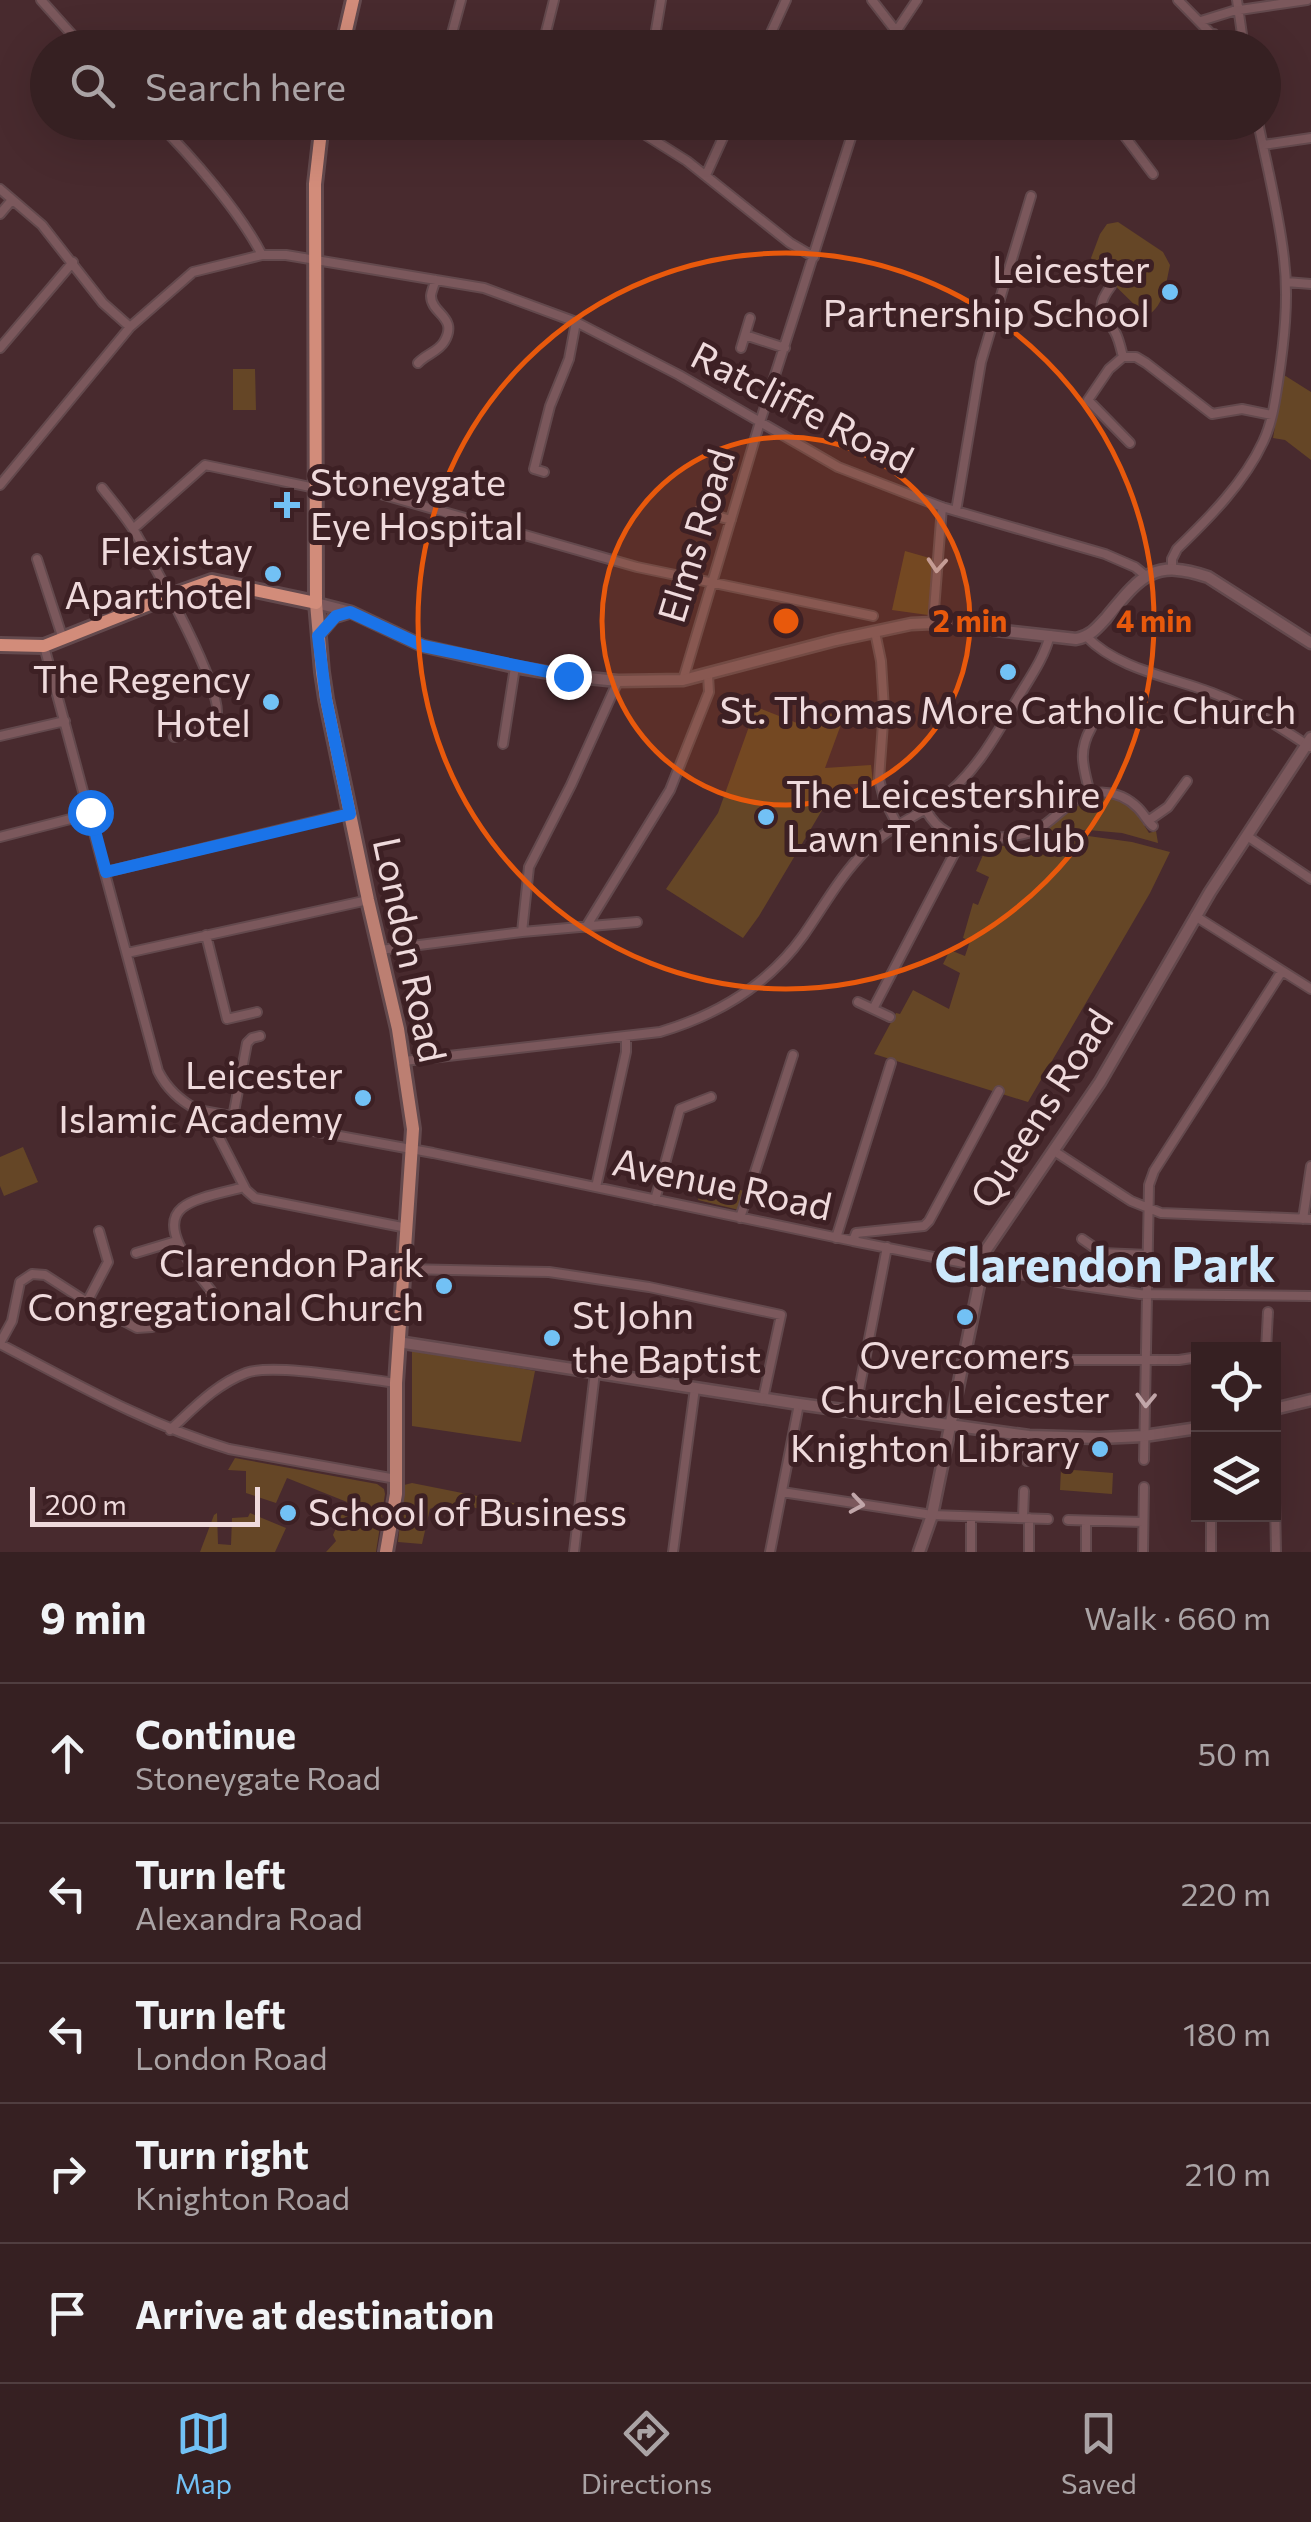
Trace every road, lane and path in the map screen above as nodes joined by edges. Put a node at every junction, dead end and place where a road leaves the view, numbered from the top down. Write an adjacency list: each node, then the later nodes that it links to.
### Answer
1 (41, 0): 14 (street)
2 (353, 0): 15 (highway)
3 (461, 0): 16 (street)
4 (554, 0): 17 (street)
5 (661, 0): 18 (street)
6 (786, 0): 19 (street)
7 (872, 0): 20 (street)
8 (917, 0): 21 (street)
9 (1178, 0): 13 (street)
10 (1237, 0): 12 (street)
11 (1306, 0): 12 (street)
12 (1238, 11): 13 (street); 23 (street)
13 (1201, 21): 22 (street)
14 (68, 30)
15 (346, 30)
16 (453, 30)
17 (546, 30)
18 (656, 30)
19 (772, 30)
20 (894, 30)
21 (897, 30)
22 (1210, 30)
23 (1241, 30)
24 (1311, 138): 32 (street)
25 (175, 140): 39 (street)
26 (320, 140): 41 (highway, London Road)
27 (659, 140): 34 (street)
28 (722, 140): 34 (street)
29 (850, 140): 40 (street, Elms Road)
30 (1128, 140): 33 (street)
31 (1261, 140): 32 (street)
32 (1262, 145): 45 (street)
33 (1153, 174)
34 (706, 175): 40 (street)
35 (0, 189): 37 (street)
36 (1031, 196): 67 (street)
37 (12, 201): 38 (street); 42 (street)
38 (0, 214)
39 (262, 255): 41 (street, Ratcliffe Road); 51 (street, Ratcliffe Road)
40 (814, 257): 47 (street, Elms Road)
41 (314, 259): 43 (street, Ratcliffe Road); 63 (highway, London Road)
42 (73, 262): 51 (street); 53 (street)
43 (436, 280): 50 (street, Ratcliffe Road); 57 (street)
44 (792, 282): 47 (street)
45 (1286, 282): 46 (street); 58 (street)
46 (1311, 284)
47 (804, 286): 55 (street, Elms Road)
48 (1111, 286): 56 (street)
49 (750, 318): 52 (street)
50 (576, 322): 59 (street, Ratcliffe Road); 61 (street)
51 (130, 327): 62 (street, Ratcliffe Road)
52 (744, 335): 54 (street); 55 (street)
53 (0, 348)
54 (740, 348)
55 (785, 348): 59 (street, Elms Road)
56 (1123, 357): 58 (street); 60 (street)
57 (418, 362)
58 (1272, 415): 71 (street)
59 (760, 422): 65 (street, Ratcliffe Road); 68 (street, Elms Road)
60 (1130, 444)
61 (544, 472)
62 (2, 478)
63 (315, 483): 69 (street); 73 (street); 75 (highway, London Road)
64 (102, 488): 69 (street)
65 (942, 507): 67 (street, Ratcliffe Road); 78 (street, one-way to 78)
66 (699, 511): 68 (street)
67 (956, 511): 72 (street, Ratcliffe Road)
68 (731, 520): 73 (street, Elms Road)
69 (133, 528): 74 (street)
70 (37, 559): 83 (street)
71 (1172, 570): 72 (street); 84 (street)
72 (1146, 576): 82 (street)
73 (711, 581): 77 (street); 89 (street, Elms Road)
74 (170, 596): 75 (highway); 83 (highway); 94 (street)
75 (316, 603): 76 (street); 81 (main road, London Road)
76 (350, 612): 81 (street); 87 (street)
77 (873, 616)
78 (933, 623): 79 (street); 80 (street)
79 (875, 632): 88 (street); 102 (street)
80 (1050, 635): 82 (street); 99 (street)
81 (318, 636): 101 (main road, London Road)
82 (1087, 637): 95 (street)
83 (63, 639): 86 (highway)
84 (1311, 643)
85 (0, 645): 86 (highway)
86 (44, 646): 91 (street)
87 (515, 667): 90 (street); 96 (street)
88 (708, 675): 89 (street); 111 (street)
89 (683, 680): 90 (street)
90 (618, 681): 112 (street)
91 (65, 720): 93 (street); 100 (street)
92 (1091, 728): 98 (street)
93 (0, 736)
94 (174, 737)
95 (1310, 743): 104 (street, Queens Road)
96 (503, 744)
97 (1188, 784): 98 (street)
98 (1090, 794): 103 (street)
99 (926, 810): 102 (street); 103 (street)
100 (90, 814): 105 (street); 106 (street)
101 (350, 814): 106 (street); 108 (main road, London Road)
102 (897, 824): 123 (street)
103 (959, 836): 119 (street)
104 (1247, 836): 107 (street); 109 (street, Queens Road)
105 (0, 837)
106 (106, 872): 115 (street)
107 (1311, 878)
108 (368, 900): 113 (street); 114 (main road, London Road)
109 (1195, 916): 116 (street); 134 (street, Queens Road)
110 (637, 922): 111 (street)
111 (586, 927): 112 (street)
112 (522, 932): 114 (street)
113 (206, 935): 115 (street); 120 (street)
114 (380, 950): 125 (main road, London Road)
115 (127, 953): 130 (street)
116 (1282, 971): 117 (street); 139 (street)
117 (1311, 990)
118 (858, 1002): 119 (street)
119 (872, 1009): 121 (street)
120 (257, 1012)
121 (890, 1017)
122 (260, 1036): 132 (street)
123 (626, 1038): 125 (street); 137 (street)
124 (793, 1055): 140 (street)
125 (404, 1062): 133 (main road, London Road)
126 (892, 1062): 144 (street)
127 (1000, 1091): 146 (street, Avenue Road)
128 (711, 1097): 129 (street)
129 (696, 1102): 131 (street); 138 (street)
130 (206, 1112): 132 (street, Avenue Road); 136 (street)
131 (702, 1115)
132 (234, 1117): 133 (street, Avenue Road)
133 (412, 1150): 137 (street, Avenue Road); 142 (main road, London Road)
134 (1054, 1152): 139 (street); 151 (street, Queens Road)
135 (1311, 1166): 141 (street)
136 (244, 1187): 142 (street); 147 (street)
137 (596, 1187): 138 (street, Avenue Road)
138 (654, 1200): 140 (street, Avenue Road)
139 (1148, 1210): 141 (street); 150 (street)
140 (740, 1218): 144 (street, Avenue Road)
141 (1307, 1219)
142 (407, 1228): 152 (main road, London Road)
143 (99, 1231): 155 (street)
144 (836, 1238): 146 (street, Avenue Road)
145 (1082, 1239): 150 (street)
146 (853, 1240): 148 (street)
147 (176, 1241): 149 (street); 156 (street)
148 (887, 1247): 151 (street); 174 (street)
149 (136, 1253)
150 (1149, 1255): 153 (street)
151 (982, 1267): 153 (street); 162 (street, Queens Road)
152 (404, 1269): 159 (main road, London Road); 170 (street)
153 (1148, 1294): 154 (street); 165 (street)
154 (1311, 1296)
155 (88, 1302): 158 (street); 161 (street)
156 (184, 1311)
157 (1268, 1312): 160 (street)
158 (170, 1318)
159 (398, 1342): 167 (street); 168 (main road, London Road)
160 (1266, 1342)
161 (0, 1344): 177 (street)
162 (967, 1351): 166 (street); 175 (street, Queens Road)
163 (1191, 1359): 165 (street)
164 (1031, 1360): 165 (street)
165 (1147, 1360): 179 (street, one-way to 179)
166 (1018, 1361)
167 (595, 1372): 169 (street); 196 (street)
168 (396, 1383): 177 (street); 182 (main road, London Road)
169 (695, 1388): 170 (street); 197 (street)
170 (763, 1398): 172 (street)
171 (1311, 1400): 173 (street)
172 (800, 1404): 174 (street); 185 (street)
173 (1281, 1407)
174 (855, 1412): 175 (street)
175 (952, 1425): 178 (street); 186 (street, Queens Road)
176 (1191, 1429): 179 (street)
177 (170, 1430): 182 (street)
178 (1029, 1436): 179 (street); 180 (street)
179 (1144, 1436): 181 (street)
180 (1028, 1460)
181 (1144, 1460)
182 (396, 1479): 195 (main road, London Road)
183 (1144, 1487): 192 (street)
184 (1024, 1491): 188 (street)
185 (782, 1492): 186 (street, one-way to 186); 198 (street)
186 (932, 1515): 187 (street); 199 (street, Queens Road)
187 (970, 1518): 188 (street); 200 (street)
188 (1026, 1518): 189 (street); 201 (street)
189 (1048, 1519)
190 (1068, 1520): 191 (street)
191 (1086, 1521): 192 (street); 202 (street)
192 (1143, 1522): 203 (street)
193 (1211, 1522): 204 (street)
194 (1275, 1522): 205 (street)
195 (386, 1552)
196 (574, 1552)
197 (673, 1552)
198 (770, 1552)
199 (920, 1552)
200 (971, 1552)
201 (1029, 1552)
202 (1086, 1552)
203 (1144, 1552)
204 (1211, 1552)
205 (1276, 1552)

